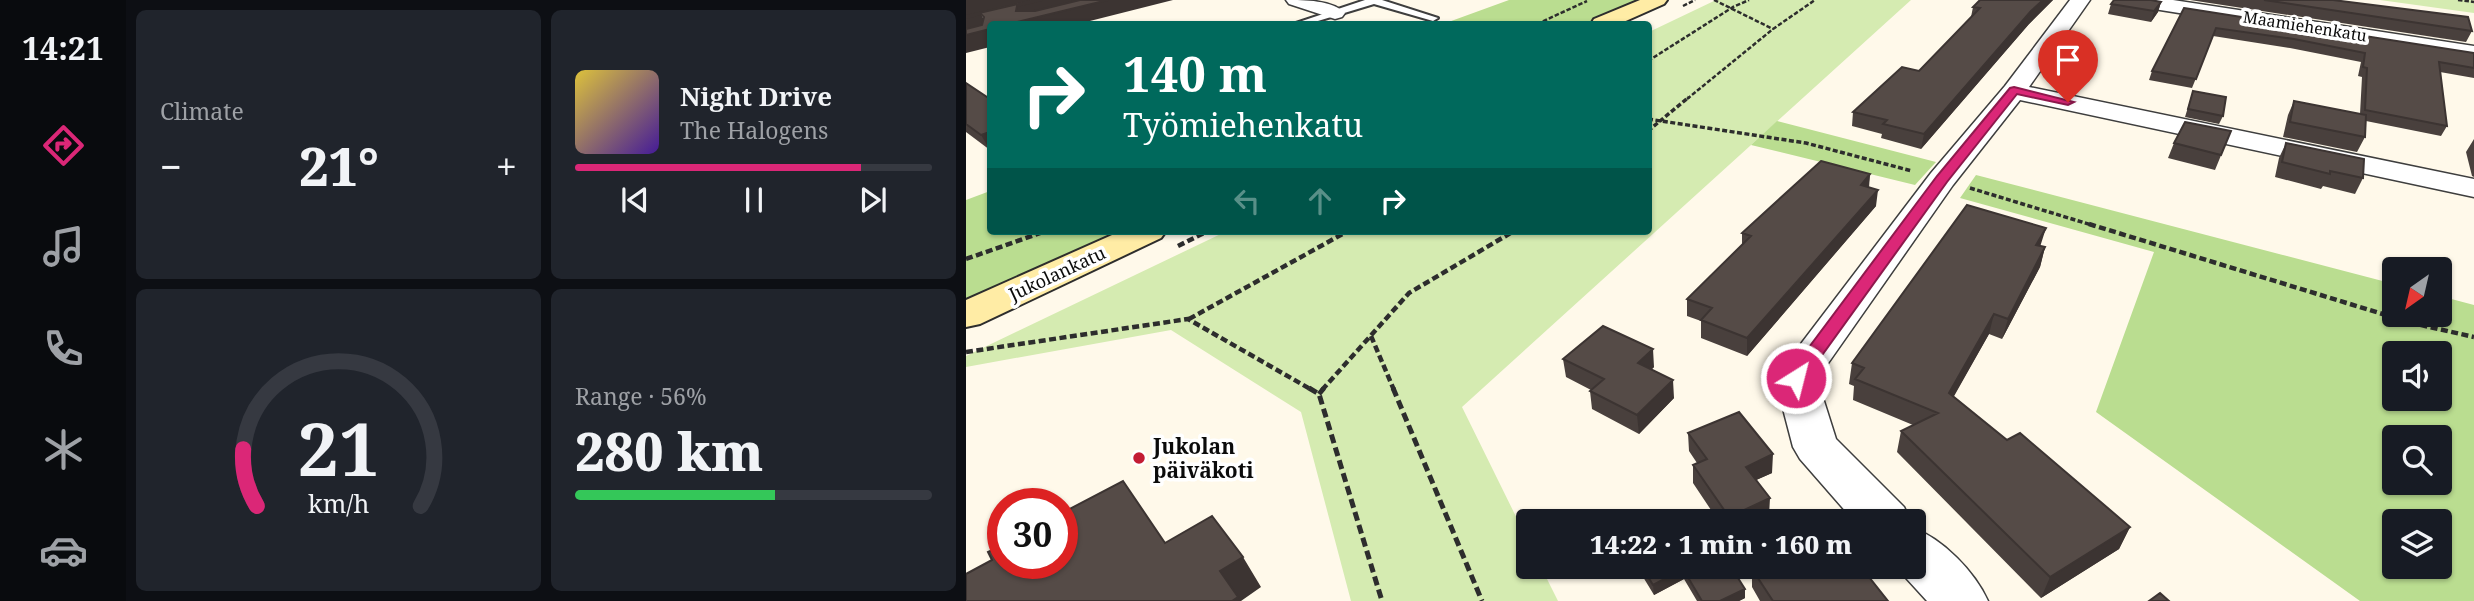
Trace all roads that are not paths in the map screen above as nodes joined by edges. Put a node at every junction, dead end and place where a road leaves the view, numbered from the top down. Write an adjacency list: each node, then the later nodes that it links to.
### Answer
1 (1296, 0): 6 (street)
2 (1657, 0): 9 (main road)
3 (2080, 0): 11 (street)
4 (2135, 0): 10 (street, Maamiehenkatu)
5 (1372, 1): 6 (lane); 7 (lane)
6 (1335, 13): 8 (lane)
7 (1433, 18)
8 (1308, 21)
9 (1609, 21)
10 (2474, 53)
11 (2014, 91): 12 (street); 15 (street)
12 (2474, 188)
13 (1140, 235): 14 (main road, Jukolankatu)
14 (970, 308)
15 (1874, 509)
16 (1926, 564): 17 (street)
17 (1961, 601)

